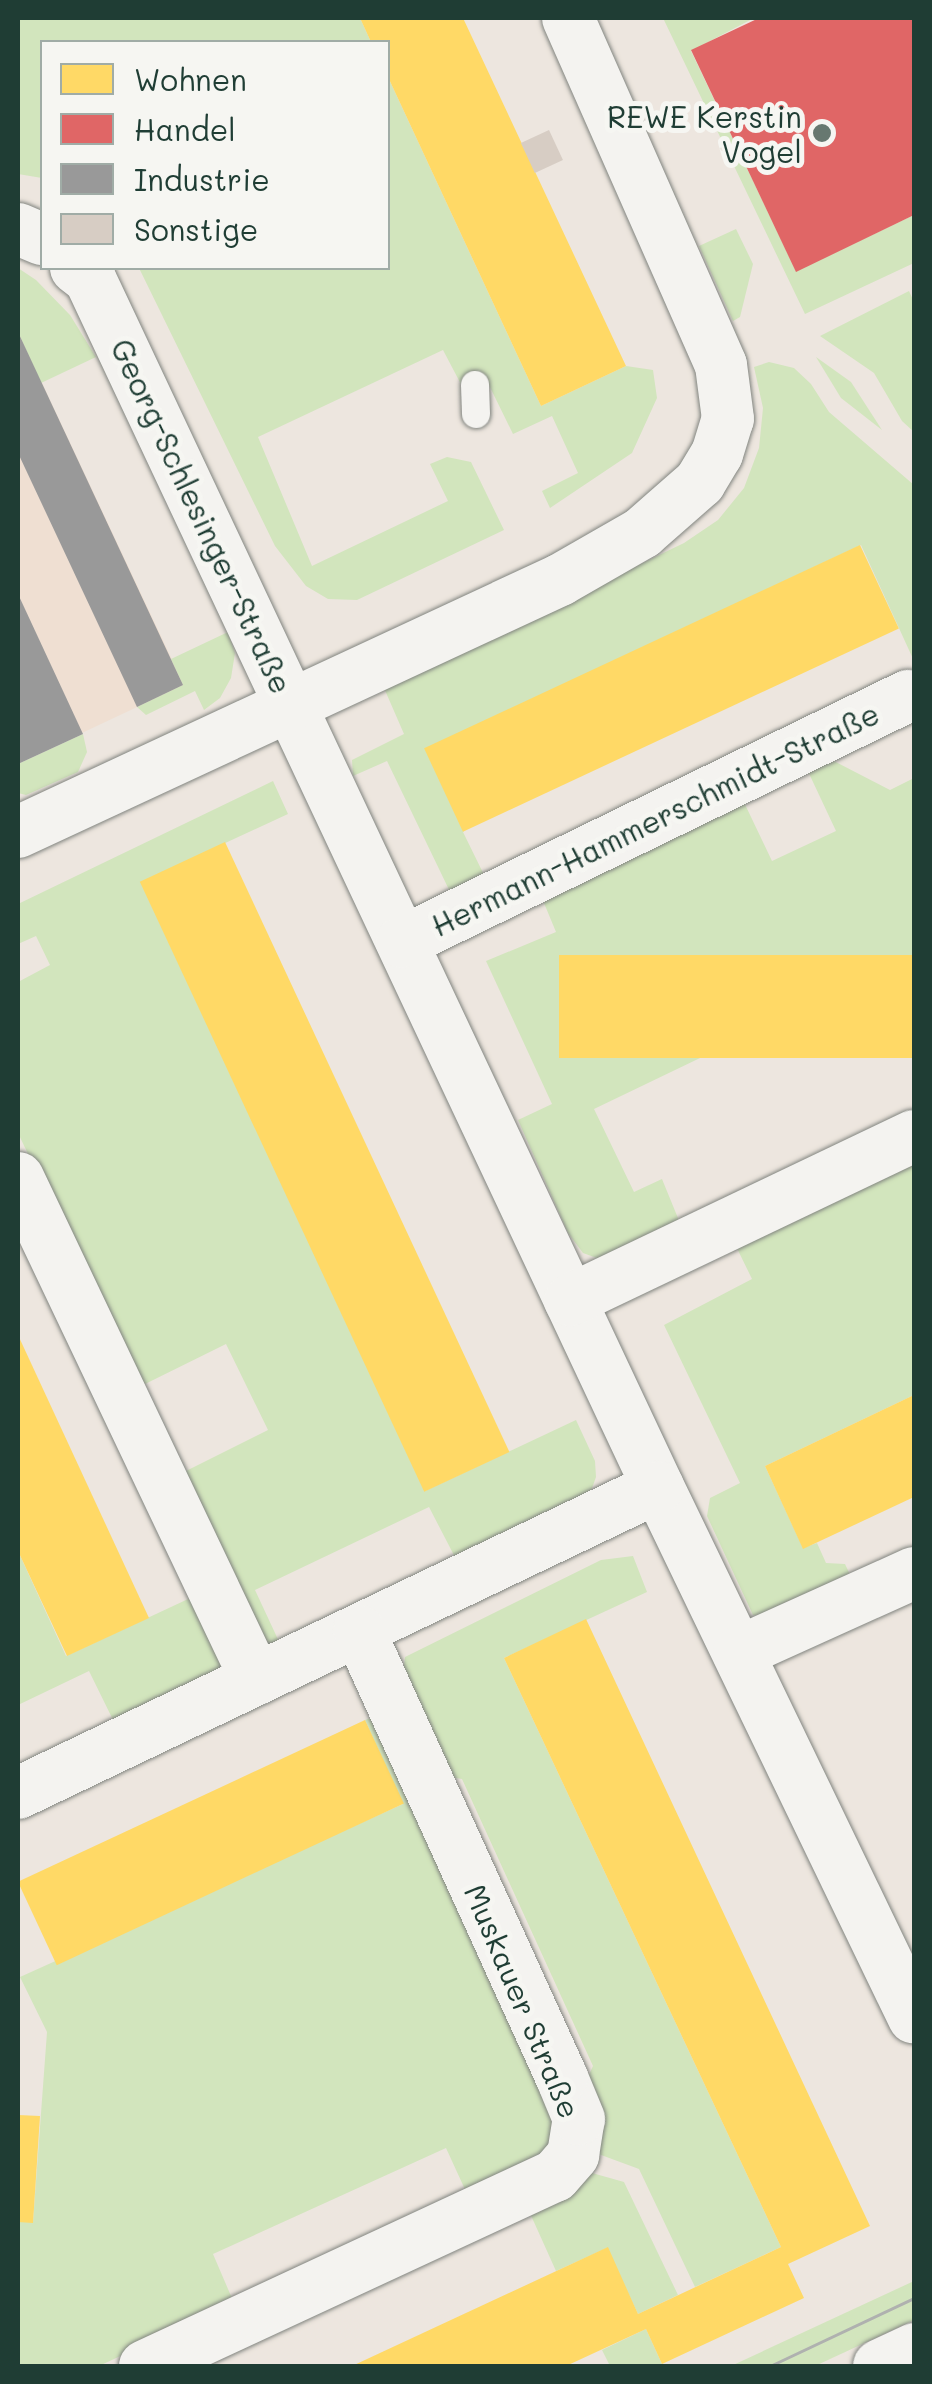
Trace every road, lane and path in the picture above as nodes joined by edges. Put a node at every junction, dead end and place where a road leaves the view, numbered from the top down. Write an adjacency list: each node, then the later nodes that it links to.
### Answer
1 (568, 18): 6 (street, Georg-Schlesinger-Straße)
2 (79, 270): 6 (street, Georg-Schlesinger-Straße)
3 (474, 385): 4 (lane)
4 (476, 414)
5 (908, 696): 8 (street, Hermann-Hammerschmidt-Straße)
6 (292, 705): 7 (street); 8 (street, Hermann-Hammerschmidt-Straße)
7 (18, 832)
8 (402, 942): 11 (street, Hermann-Hammerschmidt-Straße)
9 (914, 1136): 11 (street)
10 (18, 1178): 16 (street)
11 (570, 1300): 12 (street, Hermann-Hammerschmidt-Straße)
12 (658, 1488): 14 (street); 15 (street, Hermann-Hammerschmidt-Straße)
13 (914, 1572): 15 (street)
14 (358, 1631): 16 (street); 20 (street, Muskauer Straße)
15 (739, 1652): 18 (street, Hermann-Hammerschmidt-Straße)
16 (256, 1679): 17 (street)
17 (18, 1793)
18 (914, 2018)
19 (914, 2350): 21 (street)
20 (145, 2366)
21 (880, 2366)

